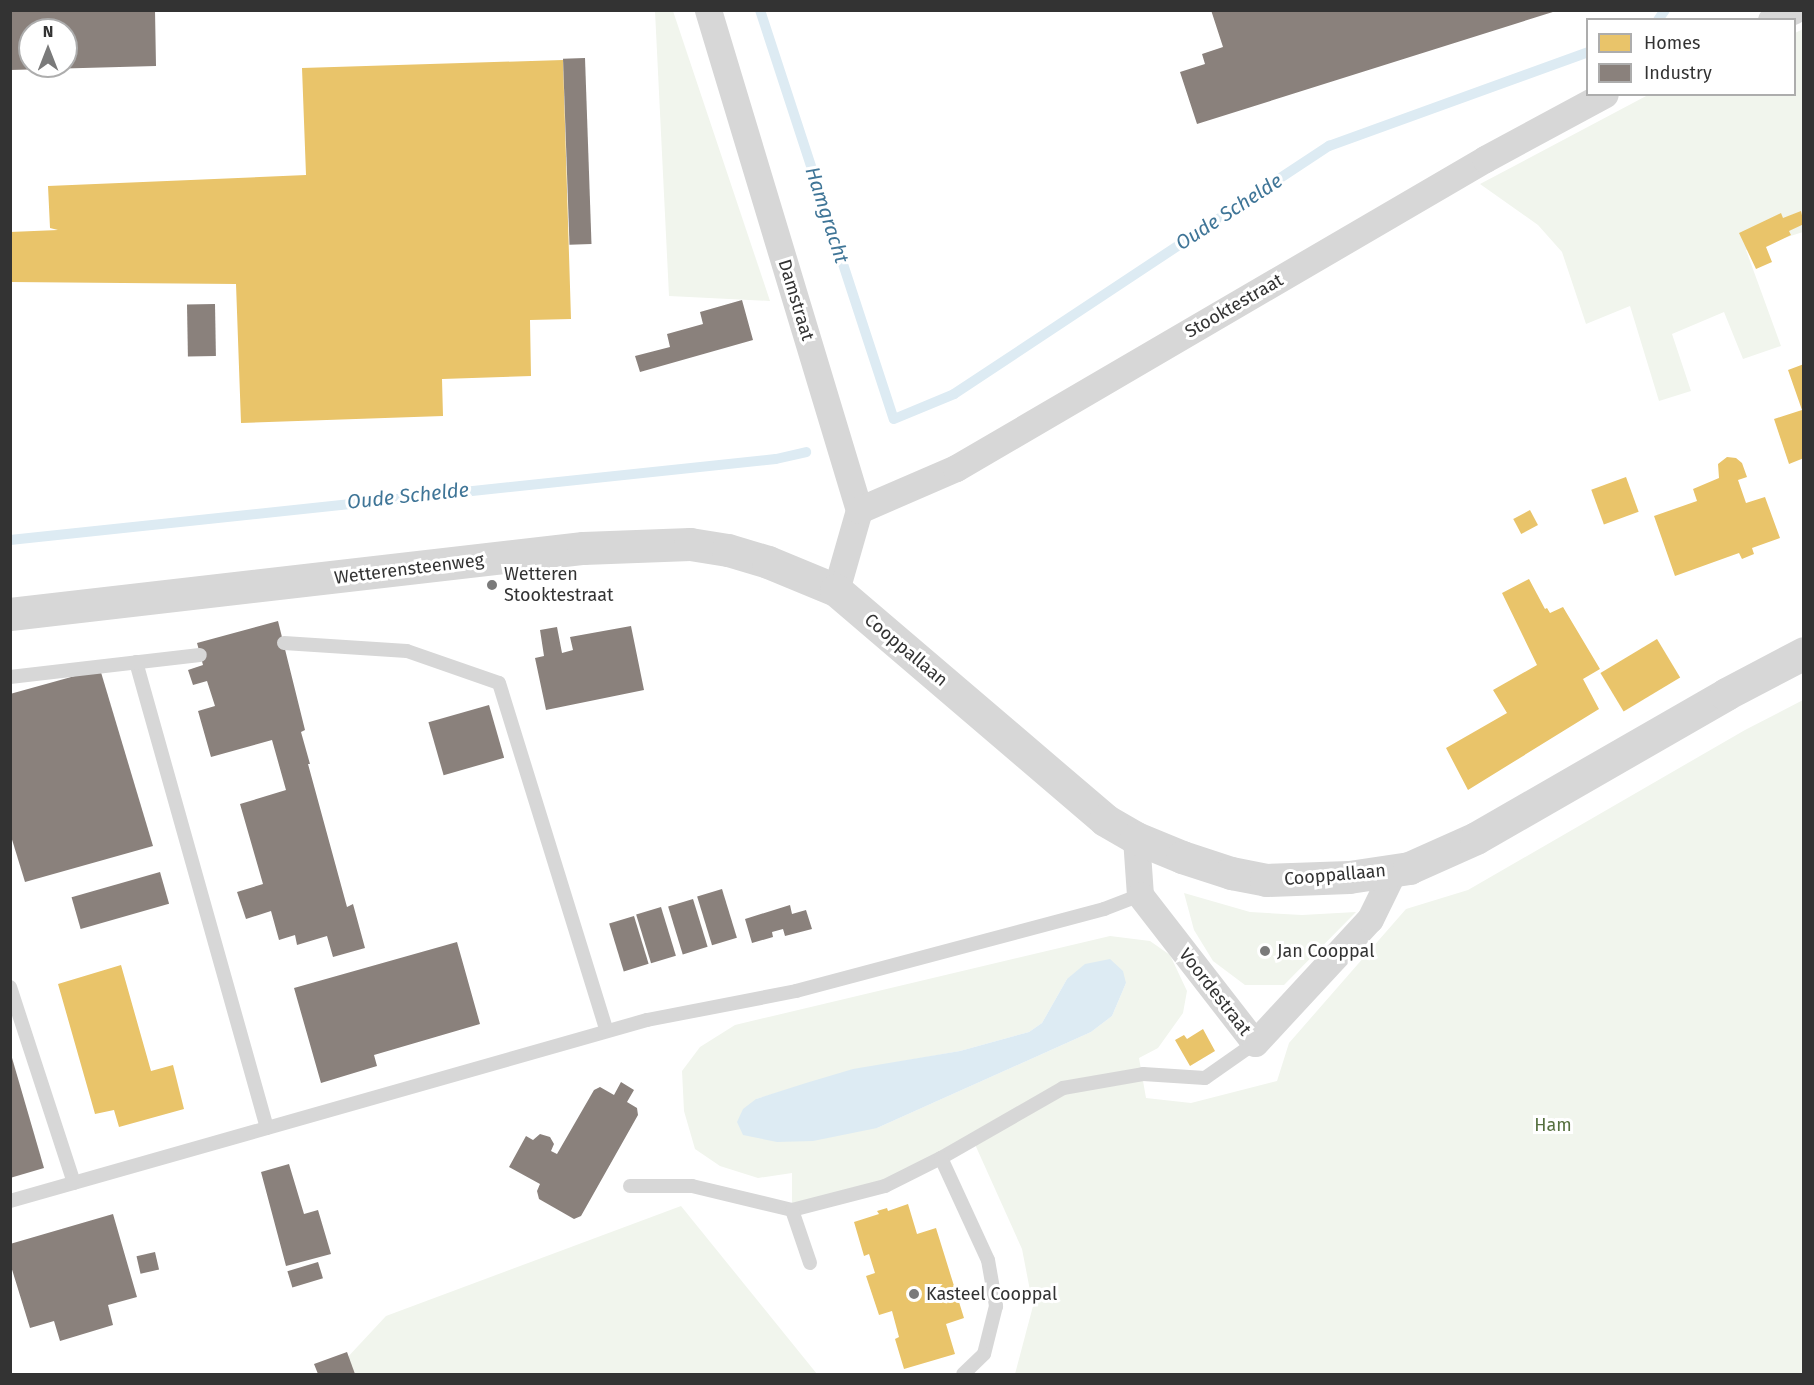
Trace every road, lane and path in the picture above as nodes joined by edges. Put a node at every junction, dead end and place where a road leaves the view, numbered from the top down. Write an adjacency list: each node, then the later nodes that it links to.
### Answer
1 (708, 10): 5 (street, Damstraat)
2 (1794, 10): 3 (street)
3 (1776, 18)
4 (1601, 96): 5 (street, Stooktestraat)
5 (859, 510): 6 (street)
6 (836, 590): 7 (street, Wetterensteenweg); 13 (street, Cooppallaan)
7 (10, 614)
8 (284, 644): 17 (lane)
9 (1803, 653): 14 (street, Cooppallaan)
10 (200, 655): 11 (lane)
11 (136, 662): 12 (lane); 19 (lane)
12 (10, 677)
13 (1136, 838): 14 (street, Cooppallaan); 15 (street)
14 (1394, 870): 18 (street, Voordestraat)
15 (1140, 894): 17 (lane); 18 (street, Voordestraat)
16 (10, 987): 21 (lane)
17 (607, 1031): 19 (lane)
18 (1255, 1043): 20 (lane)
19 (267, 1128): 21 (lane)
20 (941, 1158): 24 (lane); 26 (lane)
21 (74, 1183): 23 (lane)
22 (630, 1186): 24 (lane)
23 (10, 1201)
24 (792, 1210): 25 (lane)
25 (810, 1263)
26 (963, 1374)

